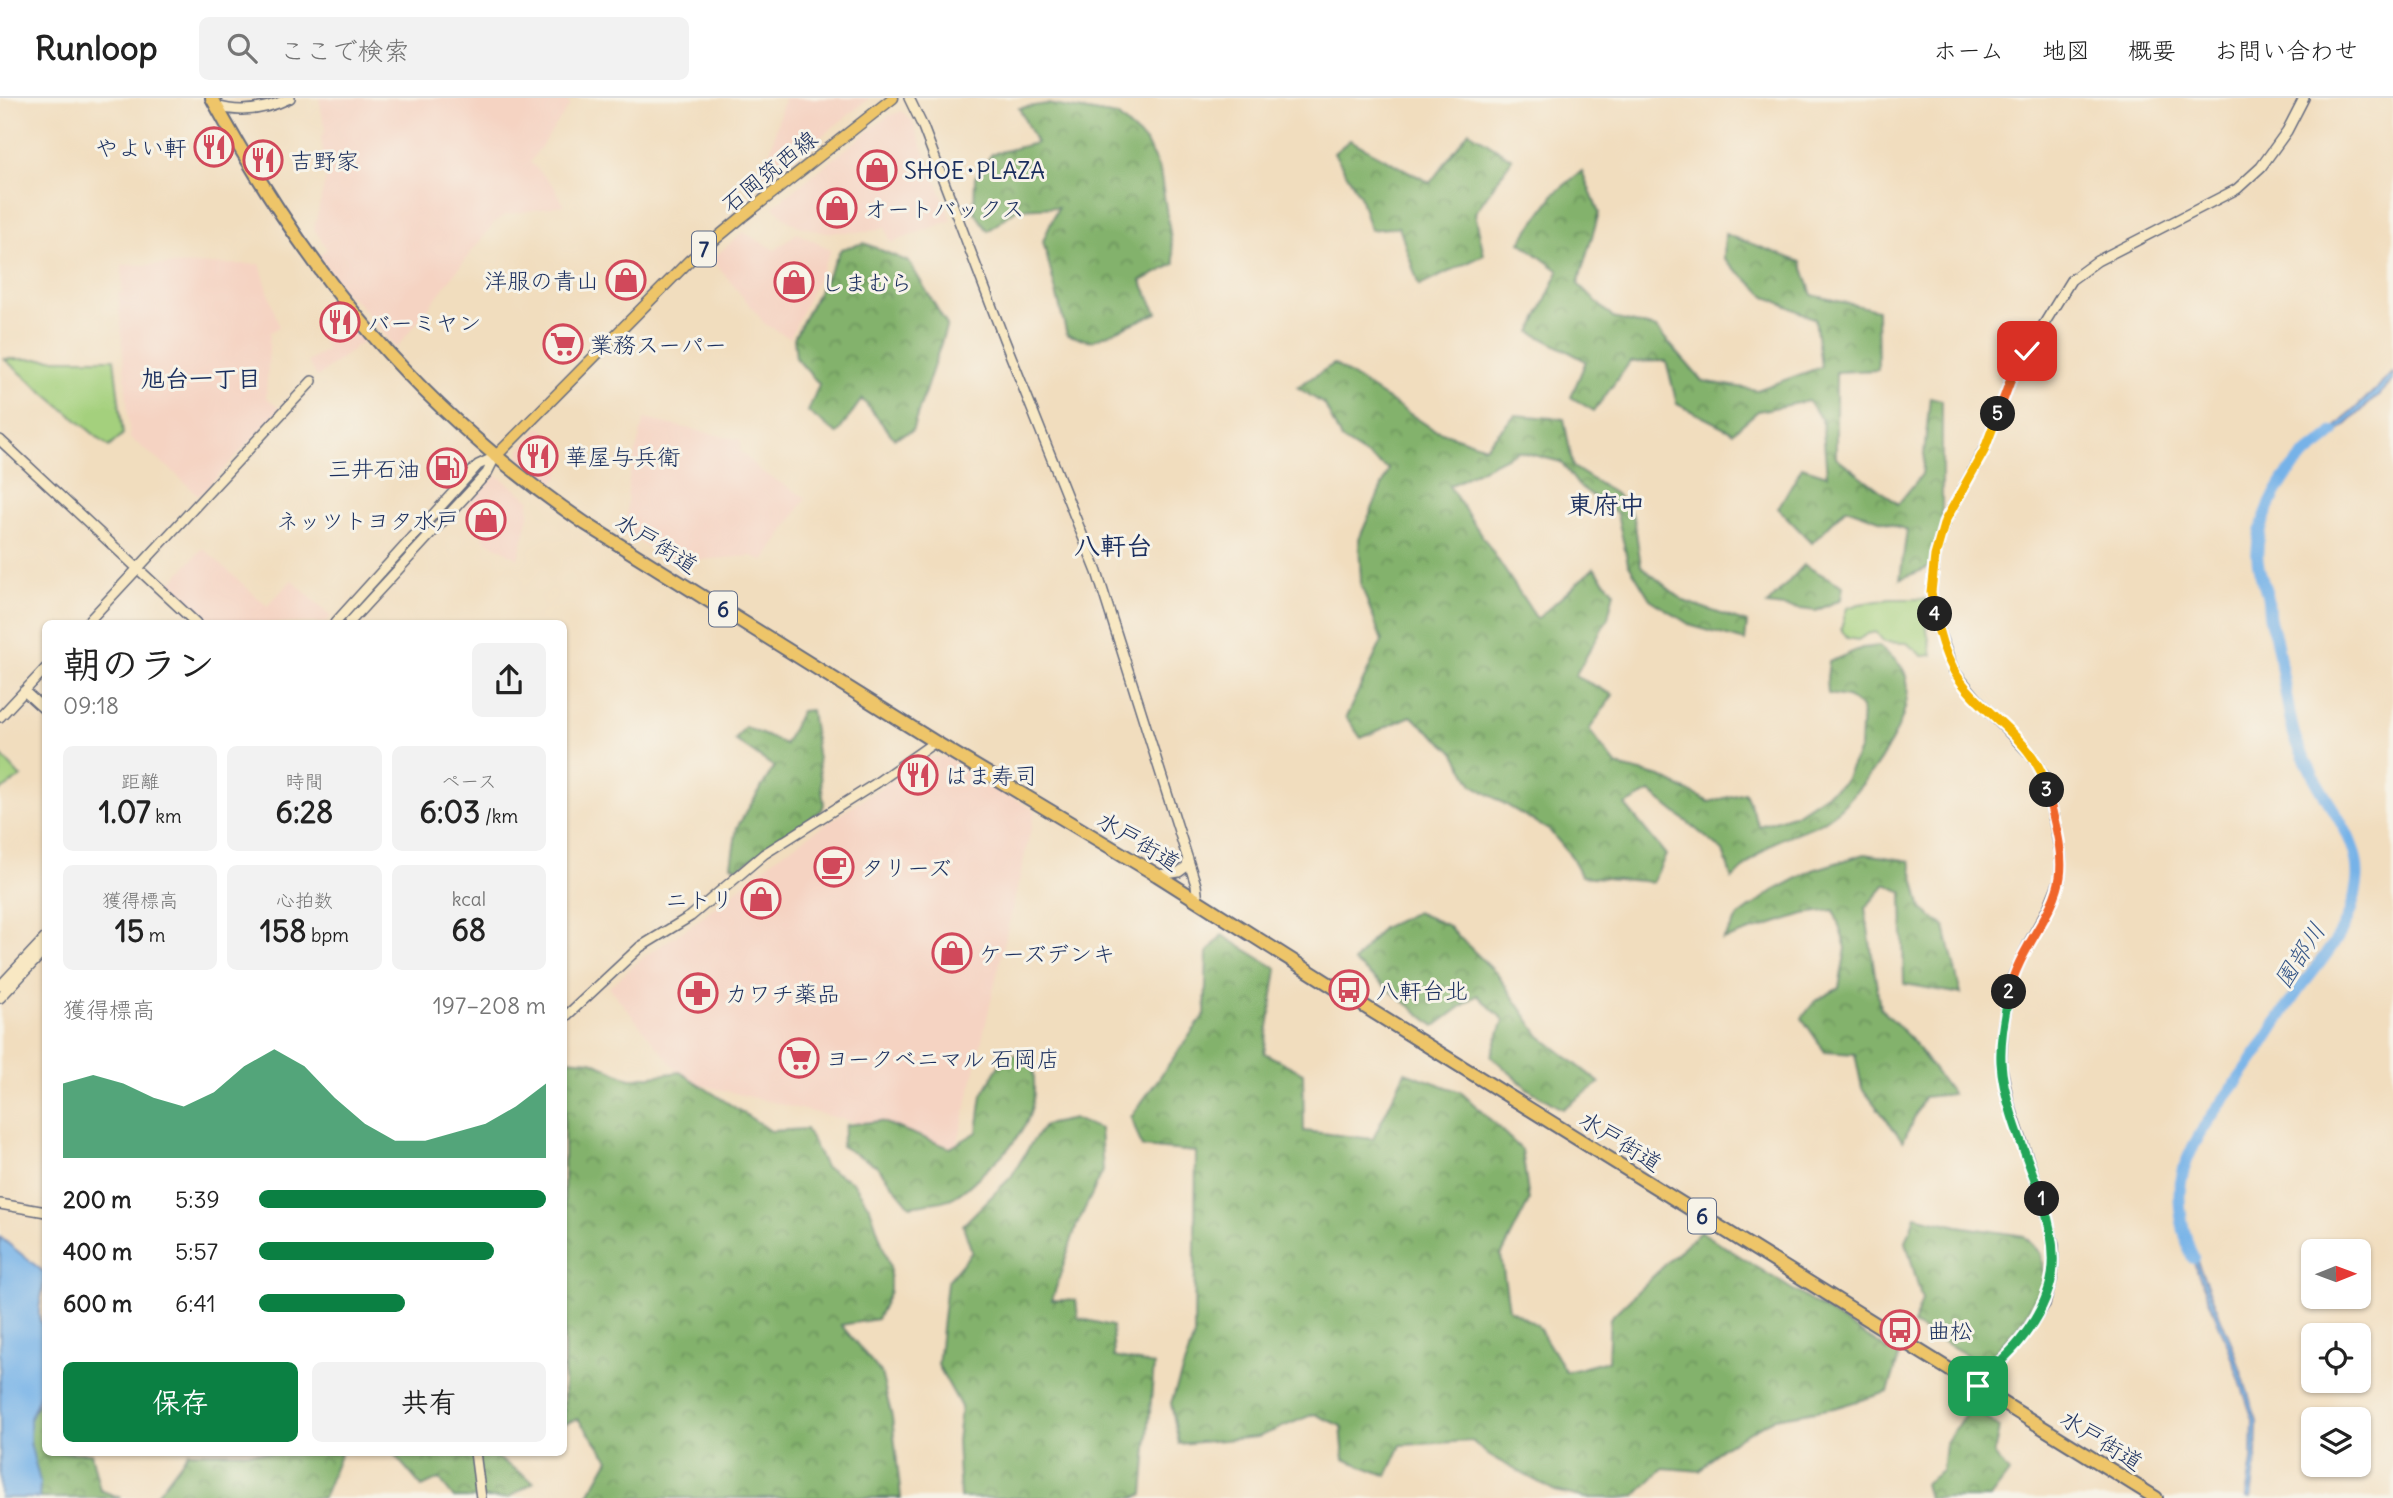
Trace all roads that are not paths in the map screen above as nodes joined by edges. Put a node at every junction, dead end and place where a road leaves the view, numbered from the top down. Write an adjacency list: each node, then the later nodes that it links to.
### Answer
1 (290, 98): 5 (street)
2 (892, 98): 8 (main road, 石岡筑西線 / 7)
3 (909, 98): 19 (street)
4 (2304, 98): 29 (street)
5 (214, 102): 8 (highway, 水戸街道 / 6)
6 (312, 381): 9 (street)
7 (0, 440): 9 (street)
8 (495, 457): 12 (street); 13 (street); 18 (highway, 水戸街道 / 6)
9 (137, 568): 10 (street); 11 (street)
10 (90, 620)
11 (193, 620)
12 (338, 620)
13 (352, 620)
14 (42, 672): 15 (street)
15 (24, 691): 16 (street); 17 (street)
16 (42, 707)
17 (0, 718)
18 (935, 742): 20 (highway, 水戸街道 / 6); 26 (street)
19 (1188, 859): 20 (street); 21 (street)
20 (1157, 875): 21 (highway, 水戸街道 / 6)
21 (1198, 901): 29 (highway, 水戸街道 / 6)
22 (42, 941): 24 (street)
23 (42, 953): 25 (street)
24 (0, 986)
25 (0, 998)
26 (567, 1015)
27 (0, 1204): 28 (street)
28 (42, 1211)
29 (1978, 1386): 32 (highway, 水戸街道 / 6)
30 (476, 1456): 31 (street)
31 (481, 1498)
32 (2156, 1498)

